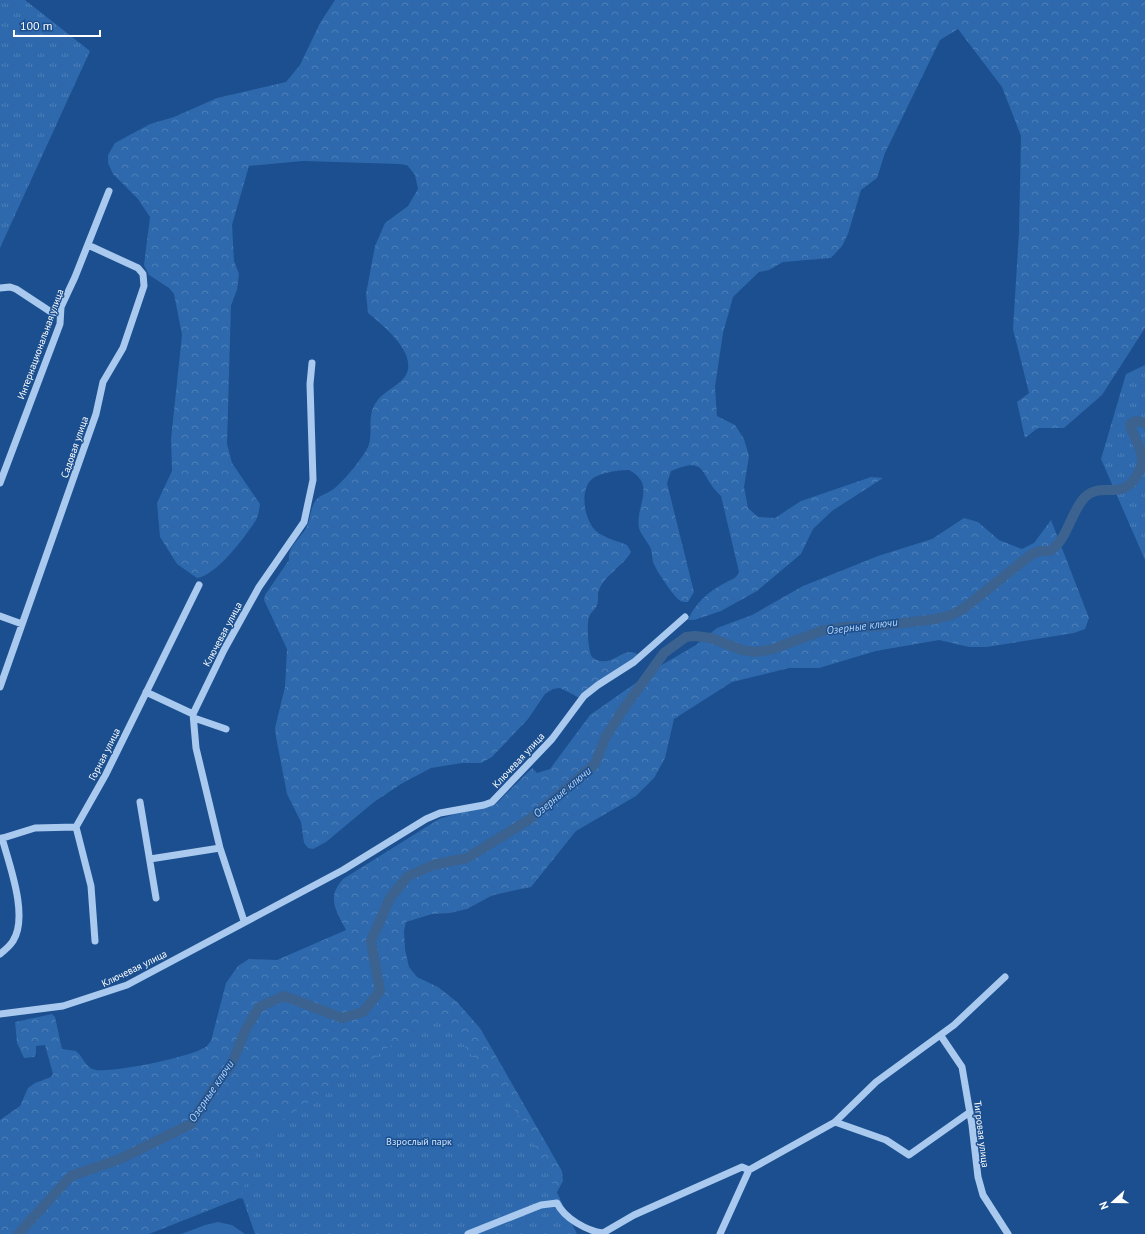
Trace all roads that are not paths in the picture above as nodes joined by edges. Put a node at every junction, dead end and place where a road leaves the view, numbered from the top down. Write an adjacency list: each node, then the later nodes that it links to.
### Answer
1 (110, 191): 2 (street, Интернациональная улица)
2 (88, 245): 4 (street, Интернациональная улица); 10 (street, Садовая улица)
3 (0, 288): 4 (street)
4 (60, 313): 6 (street, Интернациональная улица)
5 (312, 363): 13 (street, Ключевая улица)
6 (0, 483)
7 (199, 584): 12 (street, Горная улица)
8 (0, 616): 10 (street)
9 (686, 617): 21 (street, Ключевая улица)
10 (22, 624): 11 (street, Садовая улица)
11 (0, 687)
12 (146, 692): 13 (street); 16 (street, Горная улица)
13 (193, 716): 14 (street); 18 (street, Ключевая улица)
14 (226, 729)
15 (140, 802): 19 (street)
16 (76, 827): 17 (street); 22 (street)
17 (1, 838): 23 (street)
18 (220, 848): 19 (street); 21 (street, Ключевая улица)
19 (150, 859): 20 (street)
20 (156, 898)
21 (244, 921): 25 (street, Ключевая улица)
22 (95, 941)
23 (0, 954)
24 (1005, 977): 26 (street)
25 (0, 1014)
26 (941, 1036): 27 (street, Тигровая улица); 28 (street)
27 (970, 1112): 28 (street); 33 (street, Тигровая улица)
28 (834, 1122): 29 (street)
29 (749, 1170): 31 (street); 32 (street)
30 (468, 1234): 31 (street)
31 (603, 1234)
32 (720, 1234)
33 (1008, 1234)

